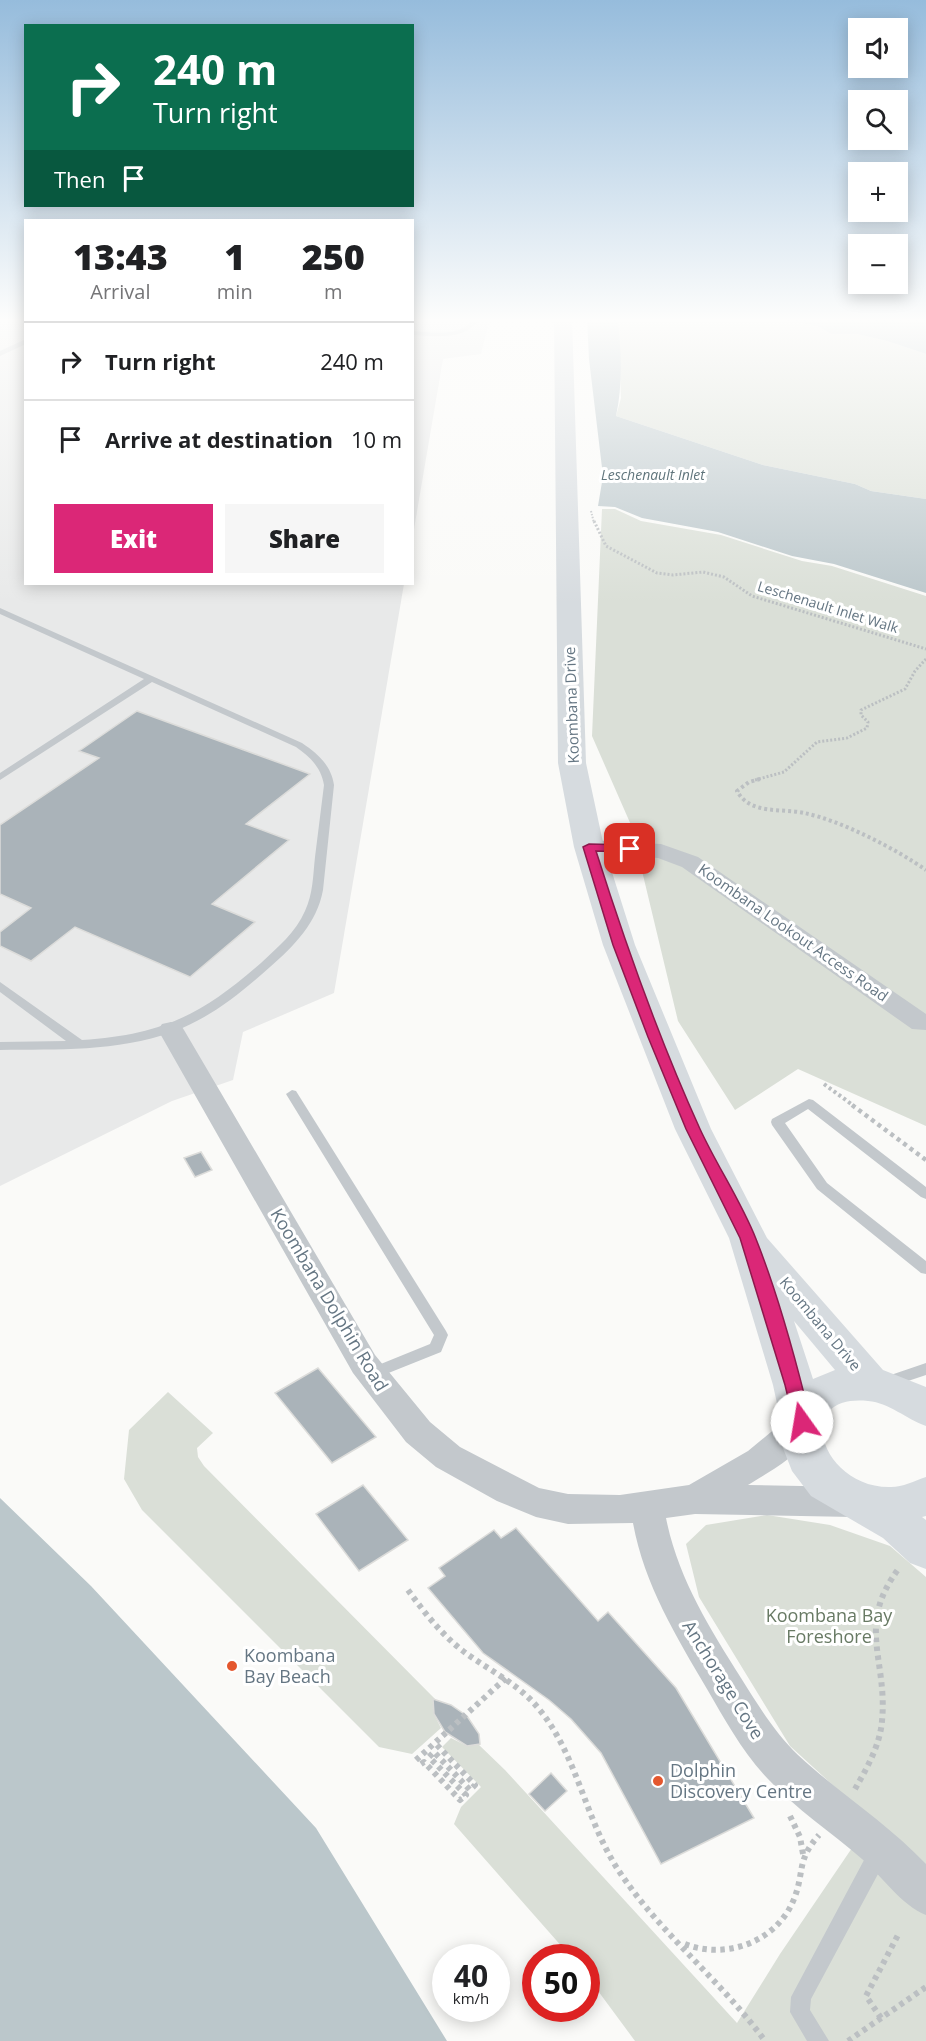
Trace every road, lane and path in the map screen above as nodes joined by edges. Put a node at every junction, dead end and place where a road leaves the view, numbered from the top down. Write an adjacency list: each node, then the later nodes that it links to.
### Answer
1 (565, 413): 8 (main road, Koombana Drive)
2 (591, 509): 4 (path, Leschenault Inlet Walk)
3 (0, 611): 6 (lane)
4 (926, 649)
5 (926, 659): 9 (path)
6 (151, 679): 7 (lane); 12 (lane)
7 (0, 777)
8 (589, 847): 11 (street, Koombana Lookout Access Road); 19 (main road, Koombana Drive)
9 (926, 870)
10 (0, 986): 13 (lane)
11 (921, 1023)
12 (171, 1030): 13 (lane); 22 (street, Koombana Dolphin Road)
13 (79, 1044): 14 (lane)
14 (0, 1046)
15 (824, 1084): 17 (path)
16 (292, 1094): 22 (lane)
17 (926, 1160)
18 (926, 1194): 20 (lane)
19 (748, 1238): 23 (main road, Koombana Drive); 25 (main road, Koombana Drive)
20 (926, 1269)
21 (926, 1369): 23 (lane)
22 (371, 1374): 29 (street, Koombana Dolphin Road)
23 (874, 1384): 24 (main road); 25 (main road)
24 (926, 1409)
25 (802, 1425): 27 (street, Koombana Dolphin Road); 28 (main road, Koombana Drive)
26 (926, 1496): 28 (main road)
27 (695, 1499): 28 (street, Koombana Dolphin Road); 29 (street, Koombana Dolphin Road)
28 (862, 1502): 30 (main road)
29 (647, 1508): 34 (street, Anchorage Cove)
30 (926, 1549)
31 (408, 1590): 32 (path)
32 (506, 1678): 33 (path); 39 (path)
33 (435, 1743): 33 (path)
34 (881, 1848): 35 (street, Anchorage Cove); 40 (lane)
35 (926, 1895)
36 (898, 1935): 38 (path)
37 (926, 1987): 38 (path)
38 (881, 2018): 41 (path)
39 (765, 2041)
40 (819, 2041)
41 (848, 2041)

